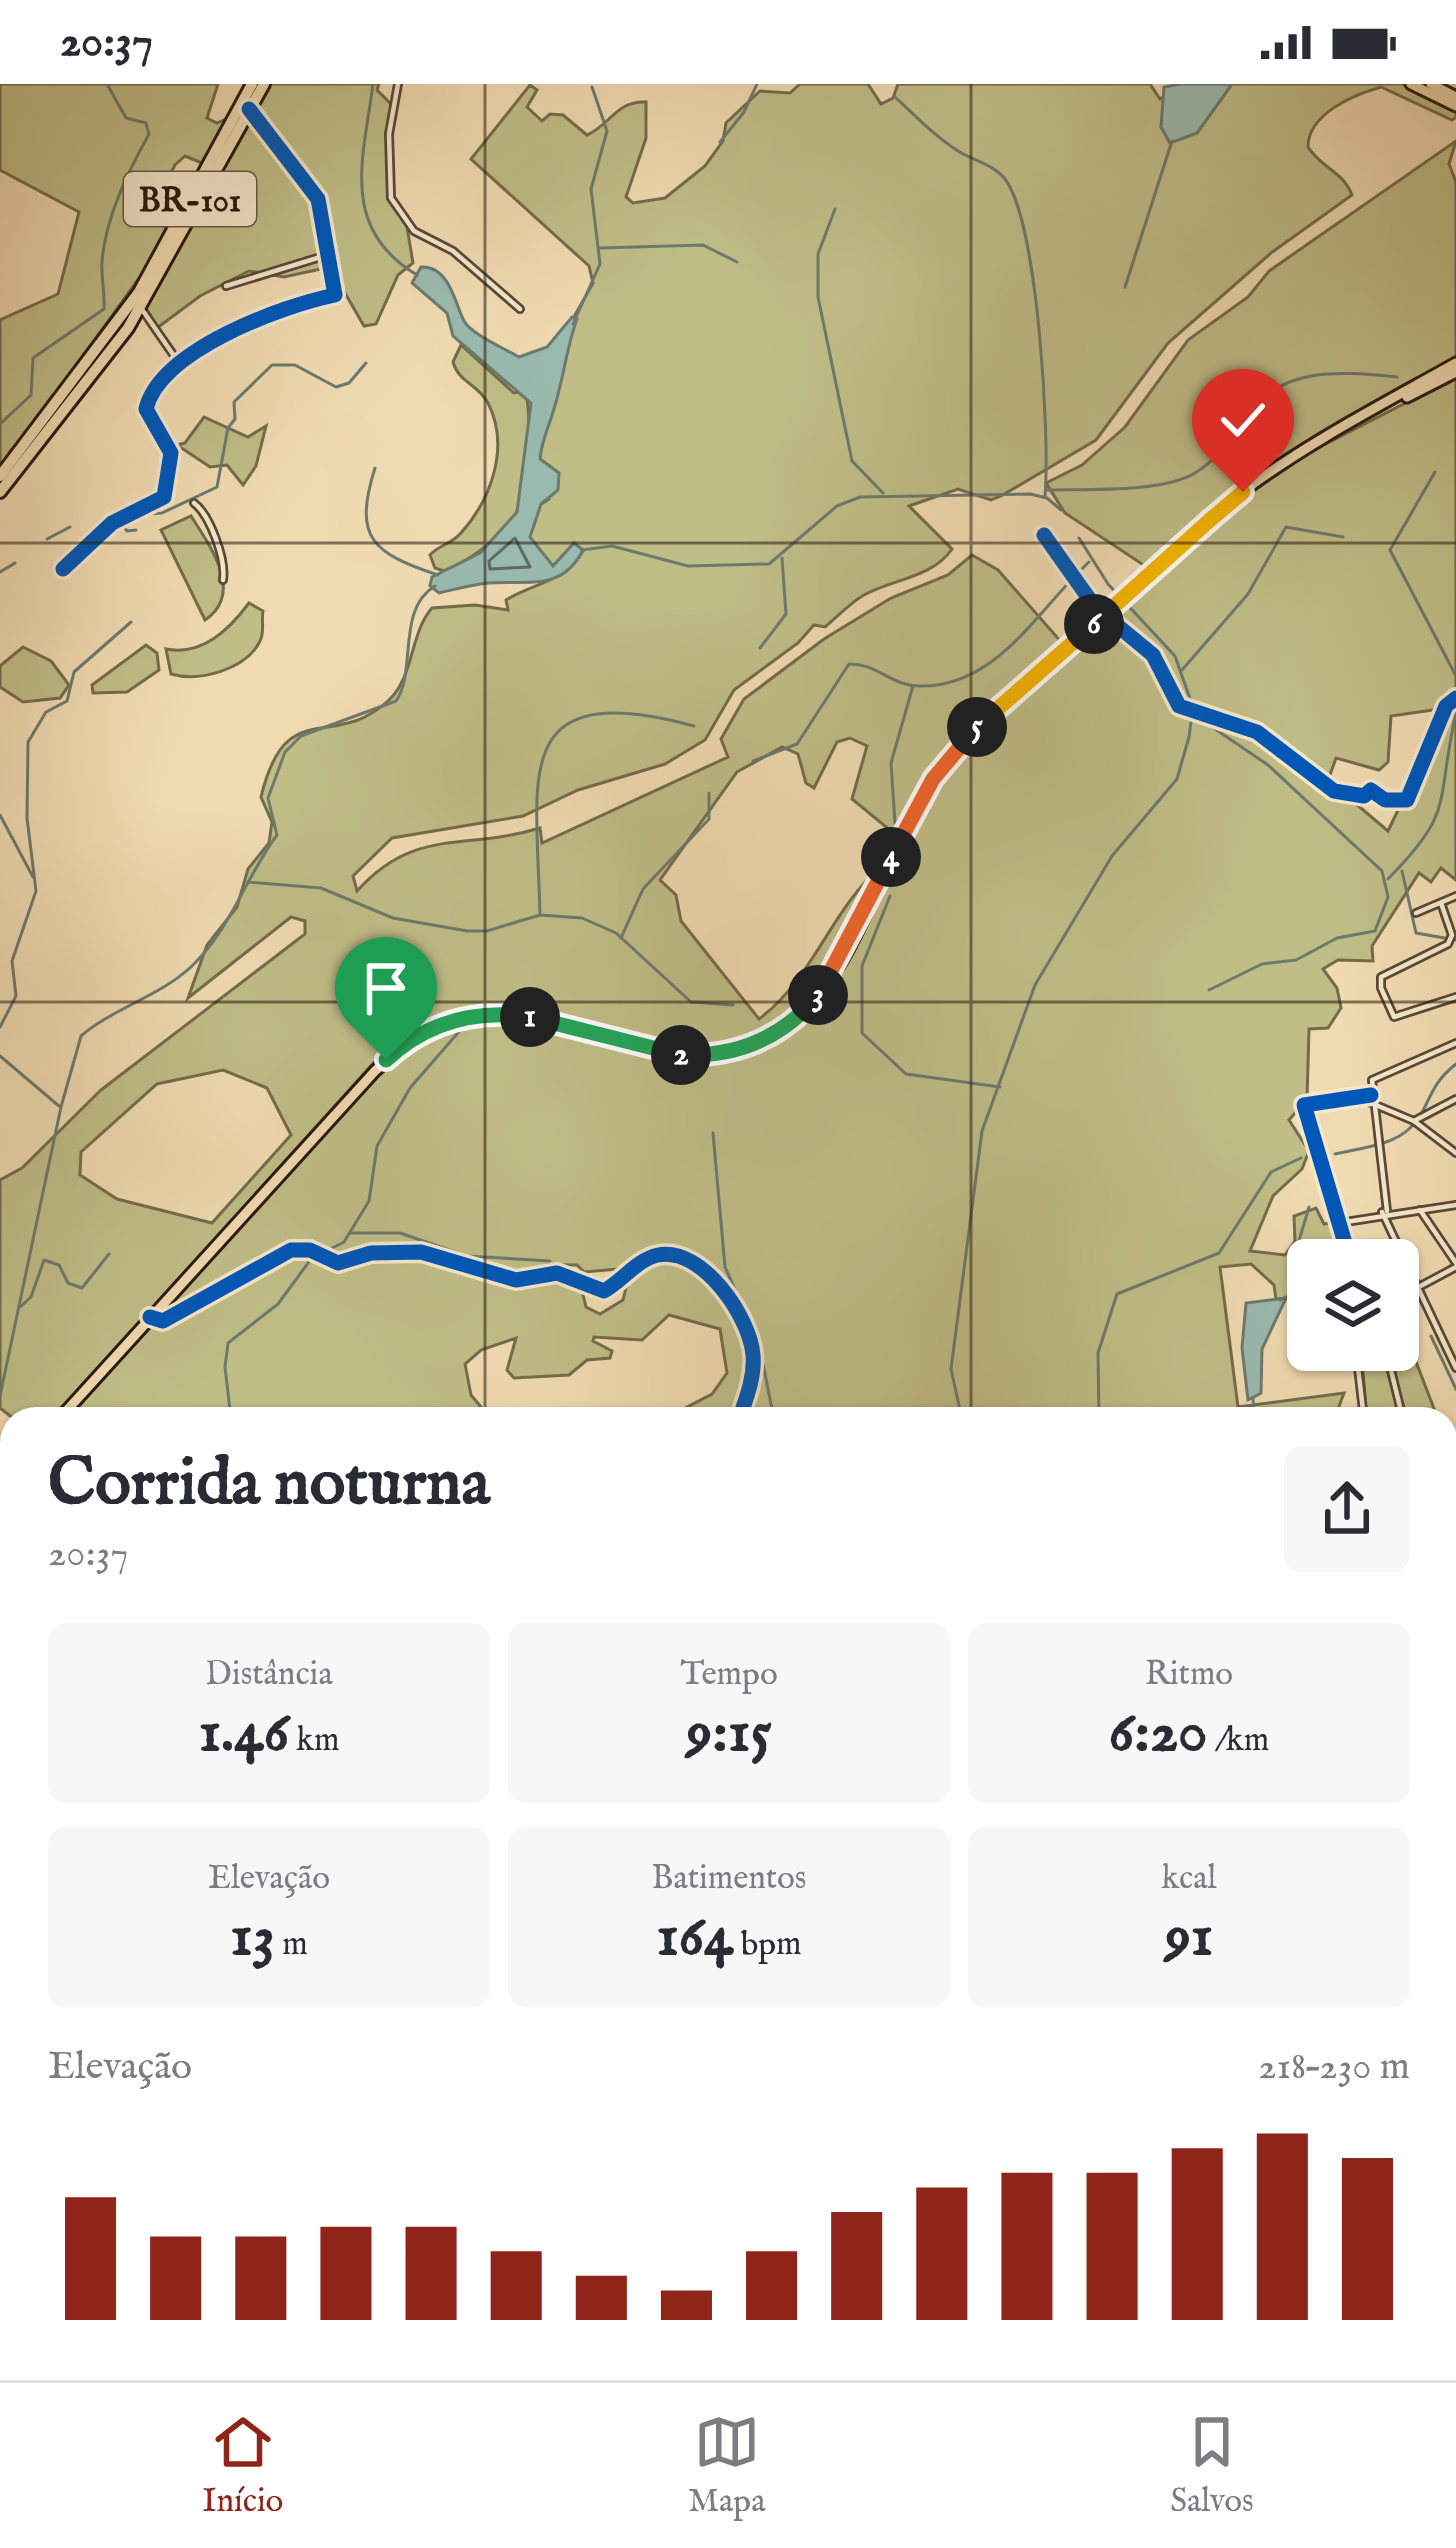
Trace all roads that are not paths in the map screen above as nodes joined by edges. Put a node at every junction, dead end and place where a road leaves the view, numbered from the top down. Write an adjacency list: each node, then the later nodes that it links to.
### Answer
1 (252, 84): 15 (highway, BR-101)
2 (264, 84): 8 (highway, BR-101)
3 (398, 84): 12 (street)
4 (1412, 84): 7 (main road)
5 (1430, 84): 6 (main road)
6 (1456, 97)
7 (1456, 106)
8 (250, 110): 9 (street); 11 (highway, BR-101)
9 (327, 254): 10 (street); 13 (street)
10 (226, 286)
11 (141, 308): 13 (street); 16 (highway, BR-101)
12 (520, 309)
13 (182, 366): 19 (street)
14 (1456, 368): 41 (main road)
15 (0, 476)
16 (0, 492)
17 (194, 502): 20 (street)
18 (1044, 535): 21 (street)
19 (63, 568)
20 (224, 580)
21 (1097, 609)
22 (1111, 617): 23 (street)
23 (1456, 698)
24 (1456, 896): 25 (street)
25 (1441, 903): 26 (street); 27 (street)
26 (1416, 913)
27 (1454, 935): 28 (street)
28 (1456, 997)
29 (1456, 1043): 30 (street)
30 (1371, 1099): 32 (street); 36 (street); 37 (street)
31 (1456, 1099): 32 (street)
32 (1414, 1121): 33 (street)
33 (1456, 1153)
34 (1456, 1204): 35 (street)
35 (1420, 1210): 36 (street); 39 (street)
36 (1384, 1212): 37 (street); 40 (street)
37 (1339, 1223): 38 (street)
38 (1344, 1239)
39 (1456, 1265): 40 (street)
40 (1420, 1286): 42 (street)
41 (151, 1317): 45 (main road); 46 (street)
42 (1456, 1368)
43 (1358, 1371): 47 (street)
44 (1391, 1371): 48 (street)
45 (69, 1407)
46 (743, 1407)
47 (1363, 1407)
48 (1400, 1407)

